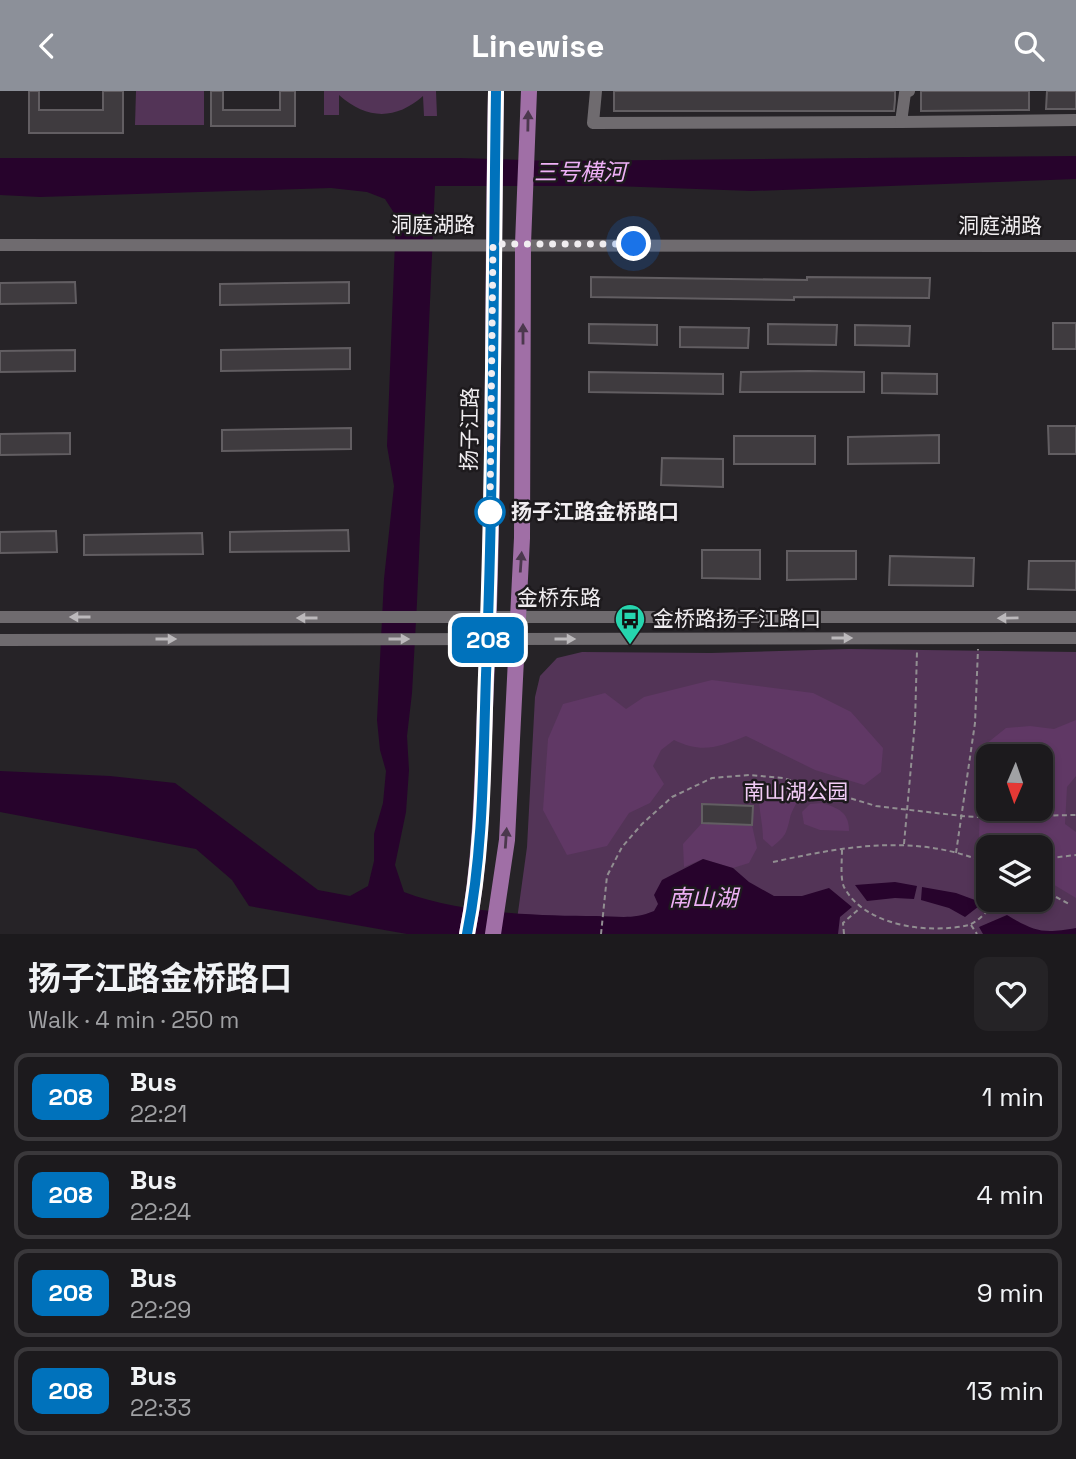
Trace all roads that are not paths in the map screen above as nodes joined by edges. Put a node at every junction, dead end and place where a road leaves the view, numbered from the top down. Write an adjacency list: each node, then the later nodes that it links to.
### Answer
1 (496, 91): 7 (main road, 扬子江路)
2 (529, 91): 8 (main road, one-way to 2)
3 (597, 91): 6 (street)
4 (909, 91): 6 (street)
5 (1076, 120): 6 (street)
6 (901, 122)
7 (493, 244): 8 (street, 洞庭湖路); 9 (street, 洞庭湖路); 12 (main road, 扬子江路)
8 (523, 244): 10 (street, 洞庭湖路); 13 (main road, one-way to 8)
9 (0, 245)
10 (1076, 246)
11 (0, 617): 12 (street, 金桥东路, one-way to 11)
12 (489, 617): 13 (street, 金桥东路); 18 (main road, 扬子江路)
13 (517, 617): 14 (street, 金桥东路, one-way to 13); 16 (main road)
14 (1076, 617)
15 (1076, 638): 16 (street, 金桥东路, one-way to 15)
16 (516, 639): 18 (street, 金桥东路); 20 (main road, one-way to 16)
17 (0, 640): 18 (street, 金桥东路, one-way to 18)
18 (488, 640): 19 (main road, 扬子江路)
19 (467, 934)
20 (493, 934)

